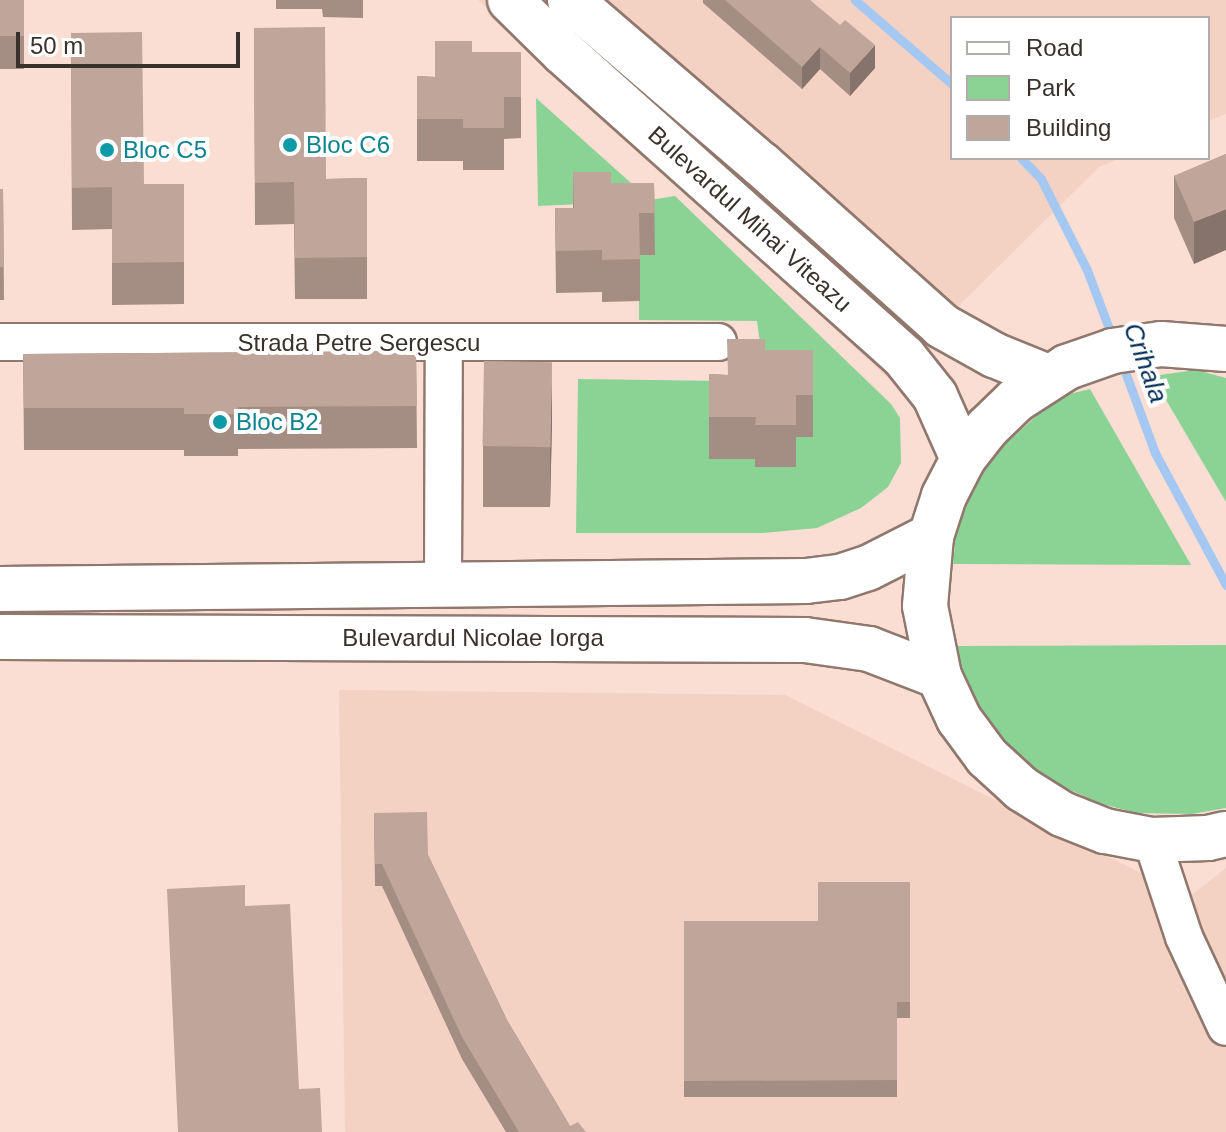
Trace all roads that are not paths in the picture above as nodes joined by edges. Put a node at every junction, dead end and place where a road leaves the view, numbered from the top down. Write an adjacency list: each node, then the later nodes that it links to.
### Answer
1 (510, 0): 8 (main road, Bulevardul Mihai Viteazu)
2 (570, 0): 7 (main road, Bulevardul Mihai Viteazu)
3 (0, 342): 5 (street, Strada Petre Sergescu)
4 (718, 342): 5 (street, Strada Petre Sergescu)
5 (444, 343): 10 (street)
6 (1226, 349): 7 (main road)
7 (1058, 372): 8 (main road)
8 (963, 459): 9 (main road)
9 (931, 536): 10 (main road); 13 (main road)
10 (443, 585): 11 (main road)
11 (0, 589)
12 (0, 637): 13 (main road, Bulevardul Nicolae Iorga)
13 (939, 676): 15 (main road)
14 (1226, 834): 15 (main road)
15 (1152, 840): 16 (street)
16 (1226, 1027)

